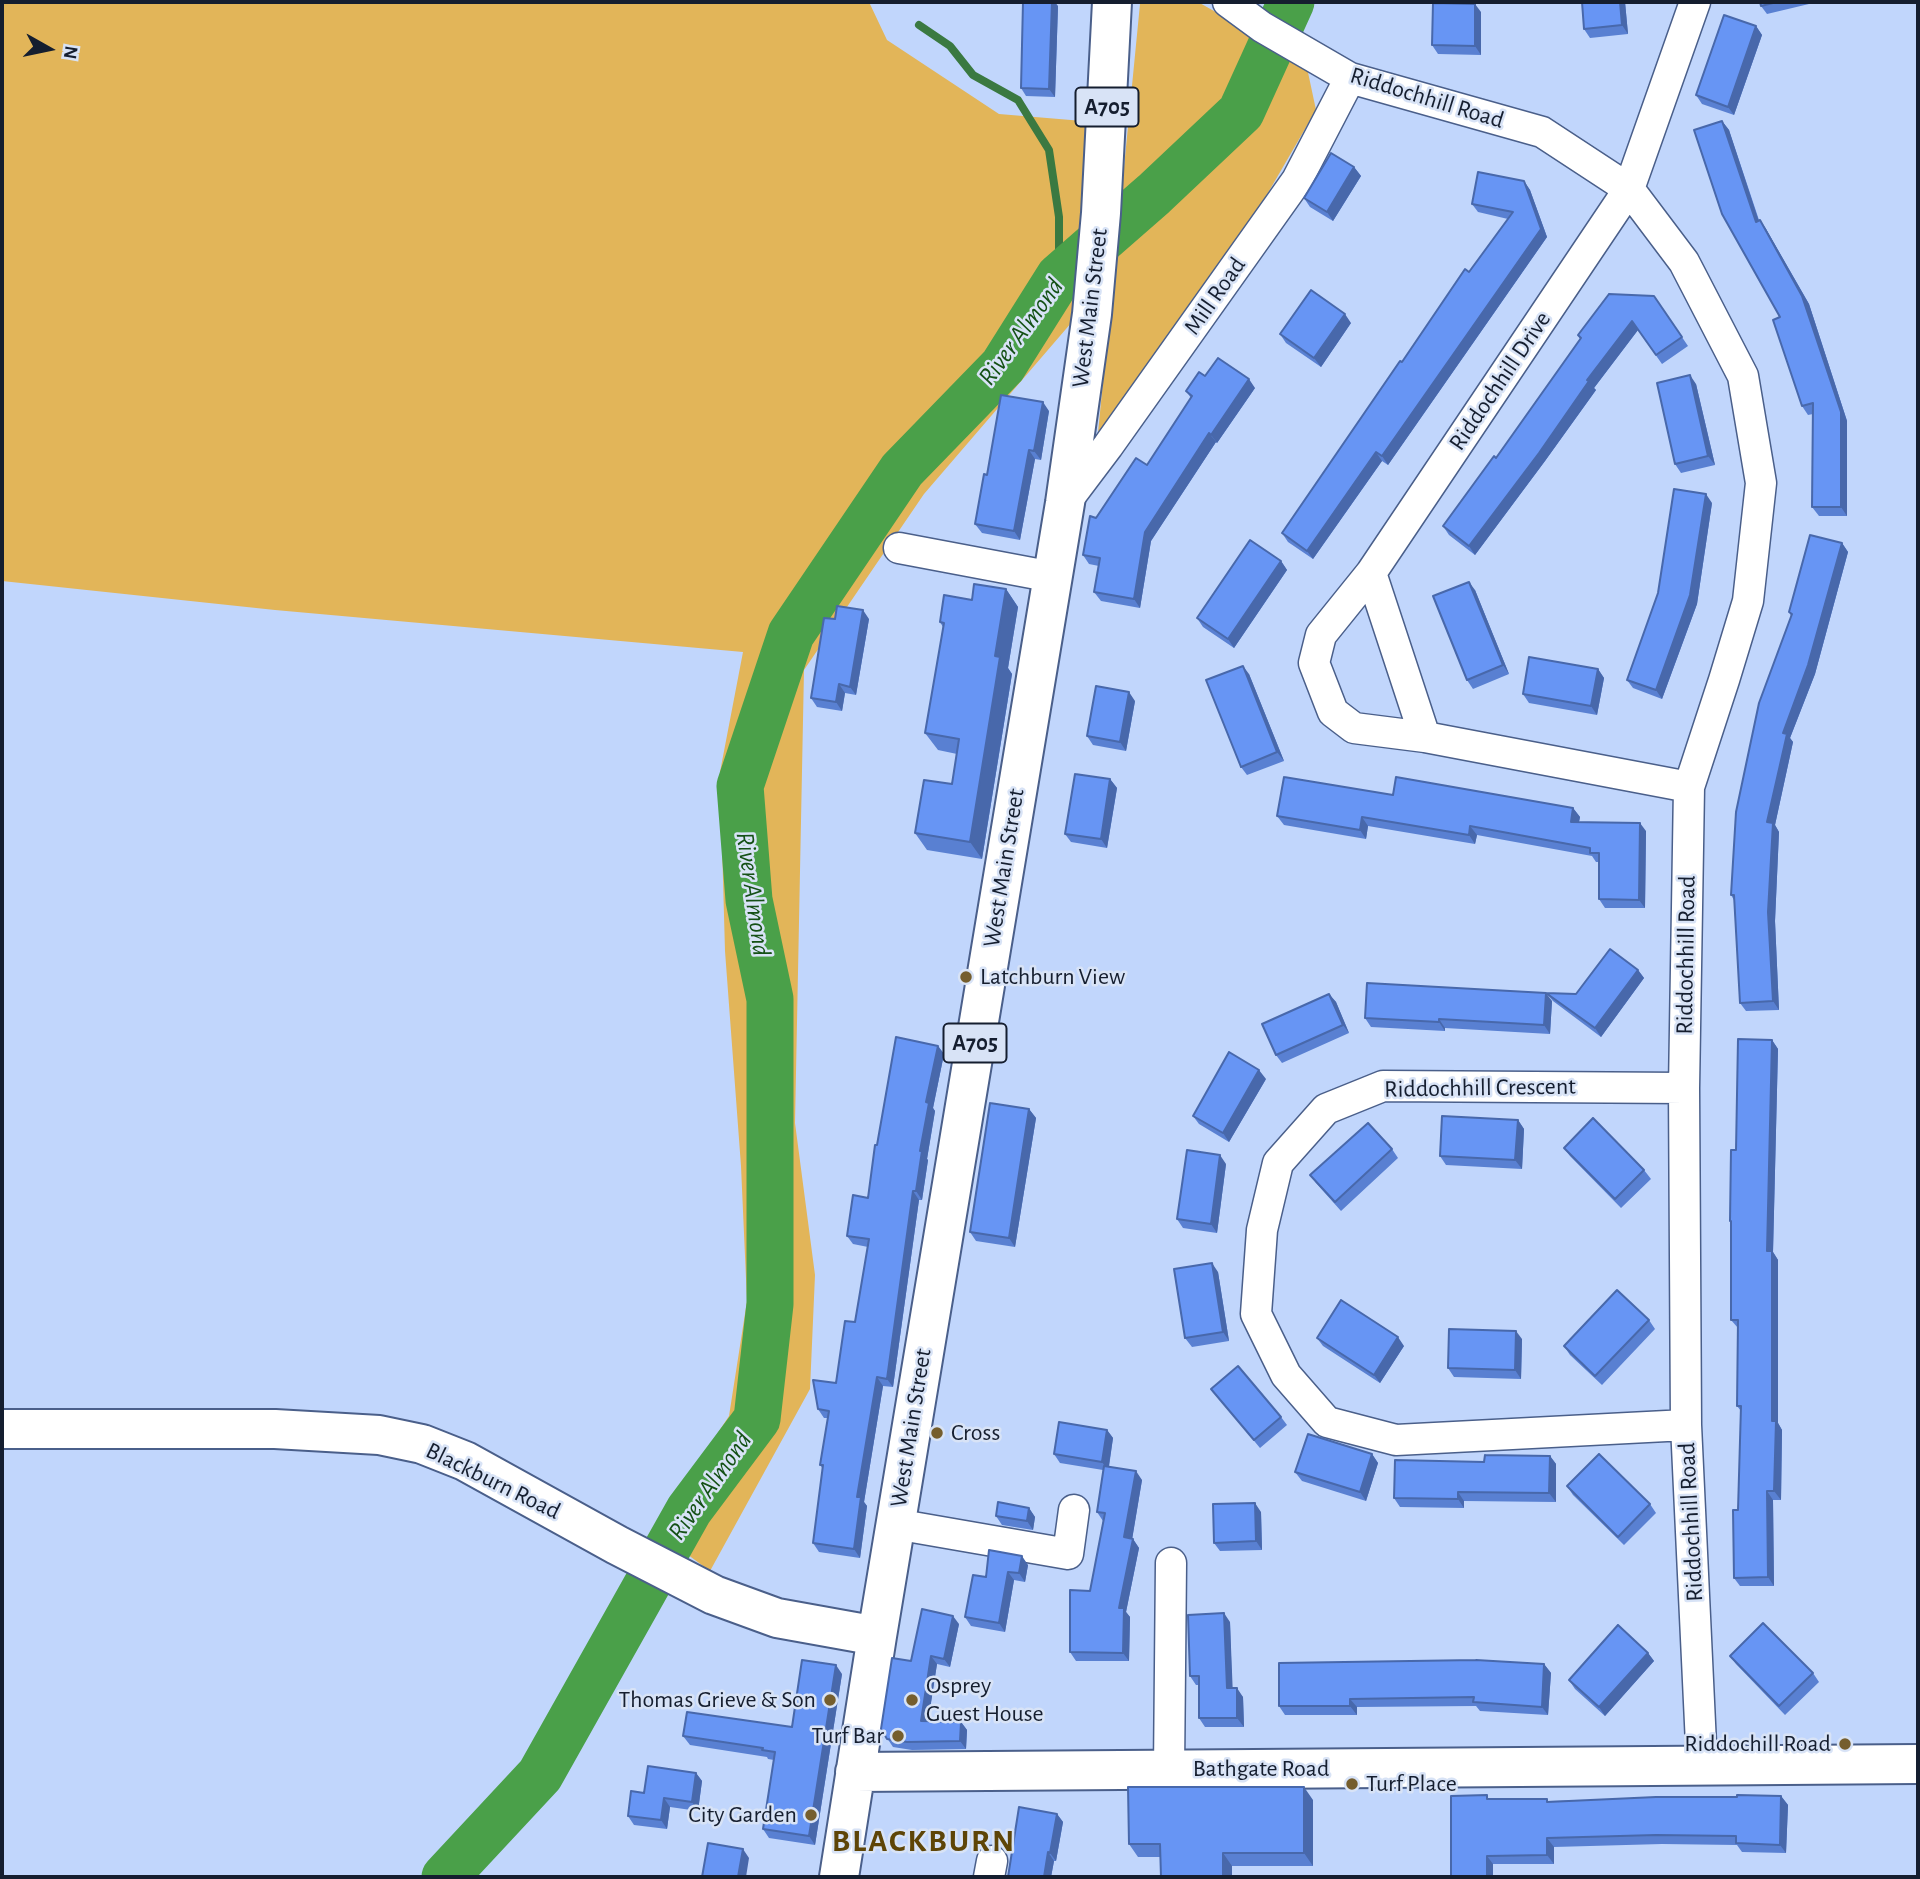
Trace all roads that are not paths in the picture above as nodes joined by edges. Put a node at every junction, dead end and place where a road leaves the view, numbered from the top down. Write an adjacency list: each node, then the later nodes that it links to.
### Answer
1 (1112, 2): 6 (main road, West Main Street / A705)
2 (1228, 2): 4 (street, Riddochhill Road)
3 (1695, 2): 5 (street)
4 (1350, 78): 5 (street, Riddochhill Road); 6 (street, Mill Road)
5 (1629, 188): 8 (street, Riddochhill Drive); 11 (street, Riddochhill Road)
6 (1065, 503): 9 (main road, West Main Street / A705)
7 (899, 548): 9 (street)
8 (1371, 573): 10 (street); 10 (street, Riddochhill Drive)
9 (1053, 577): 16 (main road, West Main Street / A705)
10 (1425, 737): 11 (street, Riddochhill Drive)
11 (1689, 787): 12 (street, Riddochhill Road)
12 (1684, 1088): 13 (street, Riddochhill Road); 13 (street, Riddochhill Crescent)
13 (1686, 1425): 20 (street, Riddochhill Road)
14 (2, 1429): 18 (main road, Blackburn Road)
15 (1074, 1510): 16 (street)
16 (895, 1524): 18 (main road, West Main Street / A705)
17 (1171, 1563): 21 (street)
18 (877, 1636): 22 (main road, West Main Street / A705)
19 (1918, 1764): 20 (main road, Bathgate Road)
20 (1702, 1766): 21 (main road, Bathgate Road)
21 (1169, 1770): 22 (main road, Bathgate Road)
22 (855, 1772): 23 (main road, A705)
23 (838, 1877)

